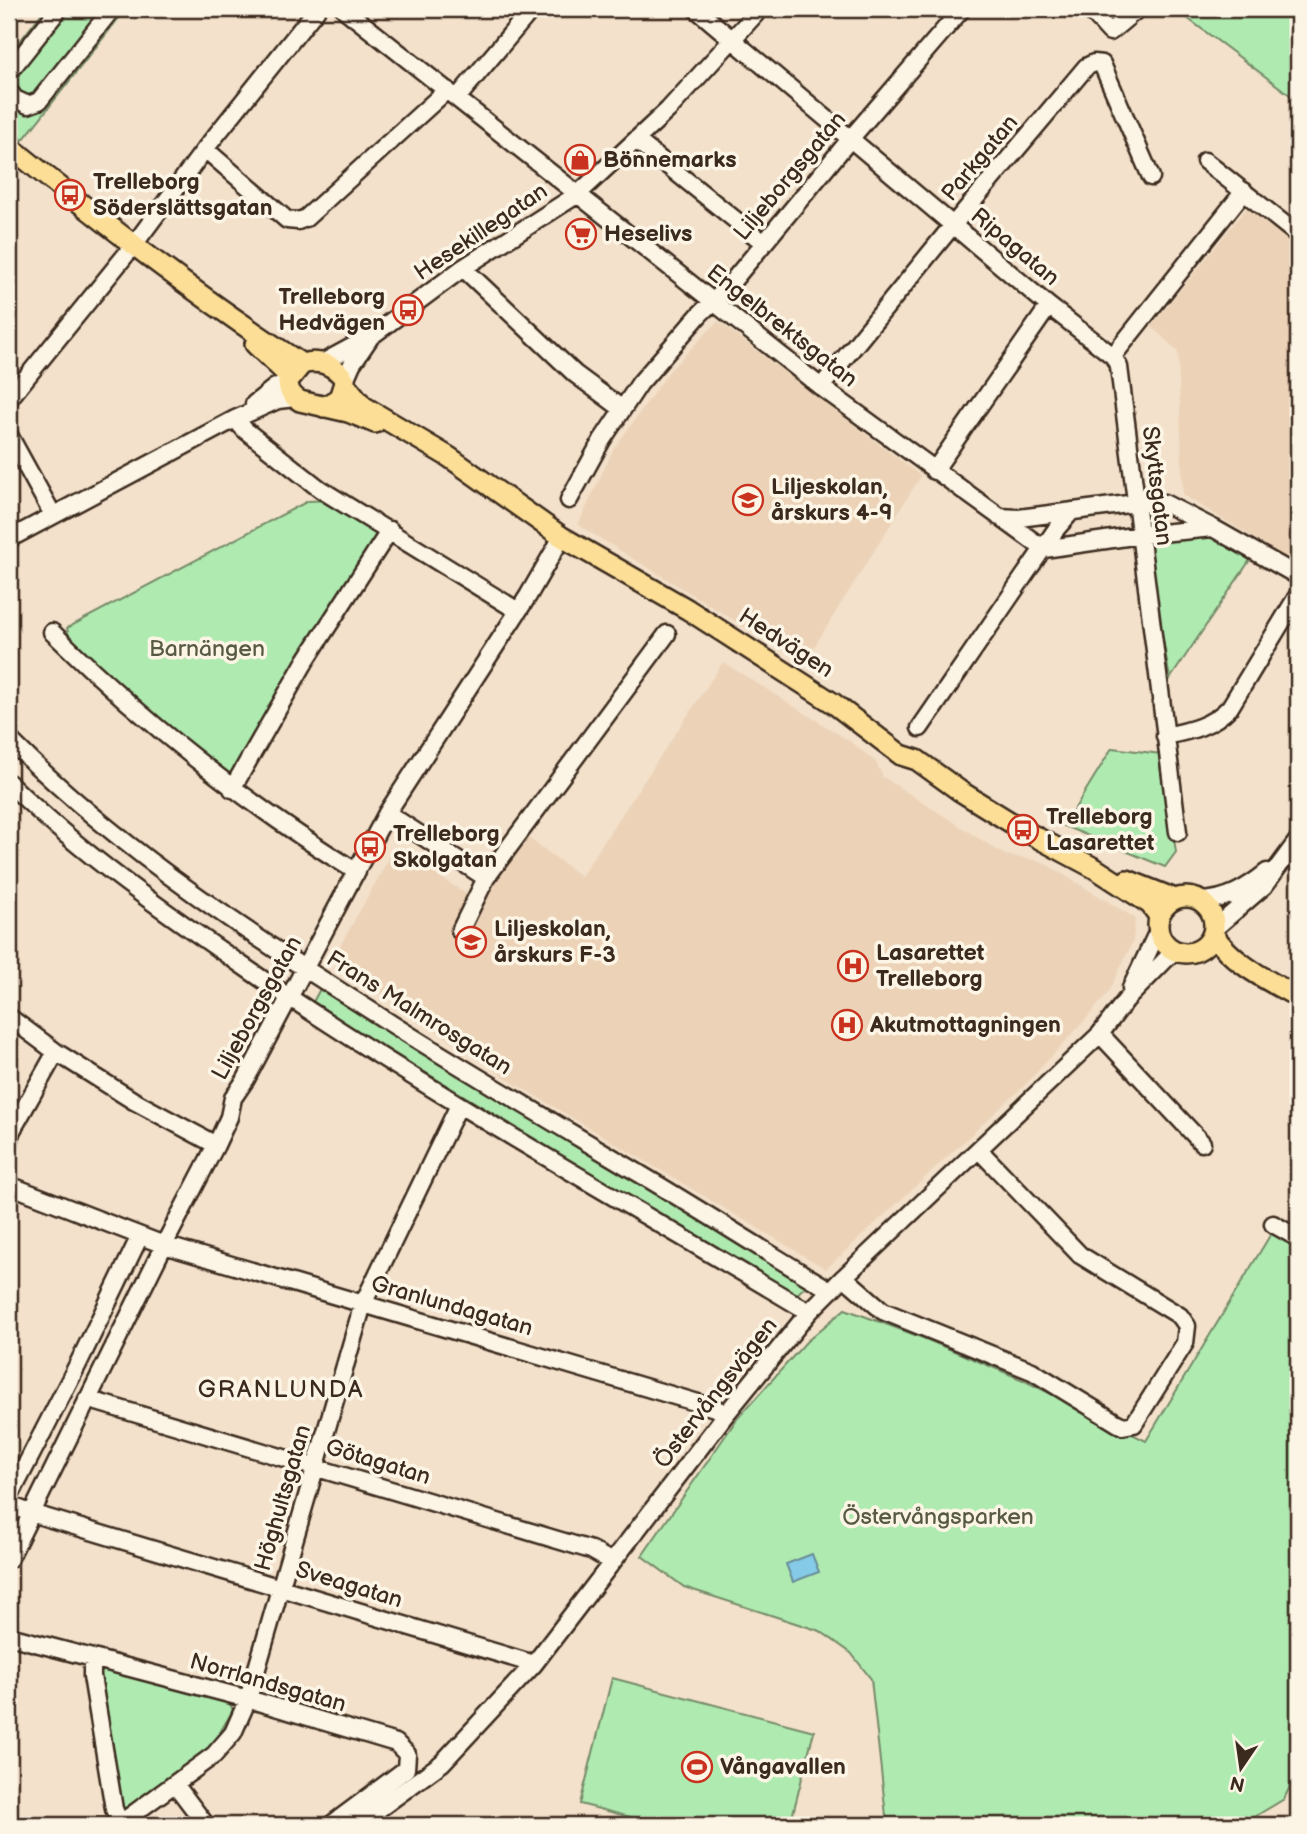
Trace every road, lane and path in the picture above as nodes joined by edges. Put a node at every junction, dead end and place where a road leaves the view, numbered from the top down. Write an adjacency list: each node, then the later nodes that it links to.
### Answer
1 (60, 9): 12 (street)
2 (112, 9): 13 (street)
3 (317, 9): 18 (street)
4 (344, 9): 14 (street, Engelbrektsgatan)
5 (532, 9): 14 (street)
6 (696, 9): 11 (street, Ripagatan)
7 (760, 9): 11 (street, Hesekillegatan)
8 (1089, 9): 9 (street)
9 (1134, 9)
10 (957, 12): 15 (street, Liljeborgsgatan)
11 (732, 40): 15 (street, Ripagatan); 16 (street, Hesekillegatan)
12 (9, 72)
13 (9, 91)
14 (452, 94): 18 (street); 22 (street, Engelbrektsgatan)
15 (851, 138): 23 (street, Ripagatan); 25 (street, Liljeborgsgatan)
16 (636, 140): 22 (street, Hesekillegatan); 25 (street)
17 (9, 146): 26 (main road, Hedvägen)
18 (205, 149): 26 (street)
19 (1205, 161): 21 (street)
20 (1151, 177): 23 (street, Parkgatan)
21 (1244, 191): 24 (street); 31 (street)
22 (578, 194): 27 (street, Hesekillegatan); 28 (street, Engelbrektsgatan)
23 (953, 225): 29 (street, Ripagatan); 35 (street, Parkgatan)
24 (1298, 235)
25 (764, 243): 28 (street, Liljeborgsgatan)
26 (133, 246): 33 (main road, Hedvägen); 36 (street)
27 (463, 268): 30 (street, Hesekillegatan); 38 (street)
28 (713, 302): 35 (street, Engelbrektsgatan); 38 (street, Liljeborgsgatan)
29 (1049, 306): 31 (street, Ripagatan); 42 (street)
30 (370, 337): 32 (street, Hesekillegatan); 34 (street, Hesekillegatan)
31 (1113, 356): 44 (street, Skyttsgatan)
32 (322, 363): 33 (main road); 34 (main road, Hedvägen)
33 (294, 380): 37 (main road, Hedvägen); 39 (street)
34 (345, 382): 37 (main road); 41 (main road, Hedvägen)
35 (821, 387): 42 (street, Engelbrektsgatan)
36 (9, 399)
37 (324, 407): 41 (main road, Hedvägen)
38 (621, 408): 43 (street, Liljeborgsgatan)
39 (235, 419): 46 (street); 49 (street)
40 (9, 435): 46 (street)
41 (449, 457): 51 (main road, Hedvägen)
42 (934, 471): 47 (street, Engelbrektsgatan)
43 (569, 500)
44 (1136, 503): 45 (street); 48 (street); 50 (street, Skyttsgatan)
45 (1072, 511): 47 (street); 53 (street)
46 (53, 515): 52 (street)
47 (999, 517): 53 (street, Engelbrektsgatan)
48 (1213, 527): 50 (street); 54 (street)
49 (390, 530): 56 (street); 63 (street)
50 (1140, 535): 53 (street); 60 (street, Skyttsgatan)
51 (562, 537): 56 (street, Liljeborgsgatan); 68 (main road, Hedvägen)
52 (9, 539)
53 (1044, 549): 59 (street)
54 (1298, 576)
55 (1298, 595): 60 (street)
56 (517, 611): 64 (street, Liljeborgsgatan)
57 (52, 632): 63 (street)
58 (667, 634): 70 (street)
59 (920, 728)
60 (1165, 736): 65 (street, Skyttsgatan)
61 (9, 739): 77 (street, Frans Malmrosgatan)
62 (9, 782): 80 (street)
63 (232, 789): 69 (street)
64 (387, 813): 69 (street, Liljeborgsgatan); 70 (street)
65 (1178, 832)
66 (1298, 840): 67 (street)
67 (1288, 855): 72 (street); 75 (street)
68 (1096, 869): 71 (main road, Hedvägen); 73 (main road, Hedvägen)
69 (357, 872): 77 (street, Liljeborgsgatan)
70 (485, 878): 74 (street)
71 (1175, 899): 72 (main road, Hedvägen); 73 (main road)
72 (1201, 901): 75 (main road)
73 (1158, 923): 76 (main road, Hedvägen); 81 (street, Östervångsvägen)
74 (460, 931)
75 (1214, 932): 76 (main road); 78 (main road)
76 (1183, 952): 78 (main road); 81 (street, Östervångsvägen)
77 (305, 969): 80 (street, Liljeborgsgatan); 96 (street, Frans Malmrosgatan)
78 (1257, 975): 79 (main road)
79 (1298, 997)
80 (289, 998): 85 (street); 88 (street, Liljeborgsgatan)
81 (1126, 1000): 83 (street, Östervångsvägen)
82 (9, 1017): 84 (street)
83 (1100, 1034): 87 (street); 89 (street, Östervångsvägen)
84 (56, 1052): 86 (street); 88 (street)
85 (459, 1105): 97 (street, Höghultsgatan); 98 (street)
86 (10, 1135)
87 (1202, 1143)
88 (216, 1145): 94 (street, Liljeborgsgatan)
89 (979, 1150): 95 (street, Östervångsvägen); 95 (street)
90 (9, 1185): 92 (street, Granlundagatan)
91 (1273, 1224): 93 (street)
92 (140, 1236): 94 (street, Granlundagatan); 102 (street)
93 (1298, 1238)
94 (164, 1245): 97 (street, Granlundagatan); 99 (street, Liljeborgsgatan)
95 (844, 1277): 96 (street, Östervångsvägen)
96 (830, 1290): 98 (street, Östervångsvägen)
97 (363, 1304): 100 (street, Granlundagatan); 101 (street, Höghultsgatan)
98 (809, 1312): 100 (street, Östervångsvägen)
99 (87, 1399): 101 (street, Götagatan); 104 (street, Liljeborgsgatan)
100 (726, 1414): 106 (street, Östervångsvägen)
101 (315, 1467): 106 (street, Götagatan); 107 (street, Höghultsgatan)
102 (9, 1498)
103 (9, 1505): 104 (street, Sveagatan)
104 (31, 1513): 105 (street, Liljeborgsgatan); 107 (street, Sveagatan)
105 (9, 1559)
106 (612, 1562): 110 (street, Östervångsvägen)
107 (280, 1588): 110 (street, Sveagatan); 111 (street, Höghultsgatan)
108 (9, 1636): 109 (street, Norrlandsgatan)
109 (92, 1659): 111 (street, Norrlandsgatan); 113 (street)
110 (534, 1664): 116 (street, Östervångsvägen)
111 (248, 1699): 112 (street, Höghultsgatan); 115 (street, Norrlandsgatan)
112 (176, 1784): 113 (street, Höghultsgatan); 114 (street)
113 (119, 1824)
114 (206, 1825)
115 (331, 1825)
116 (357, 1825)

